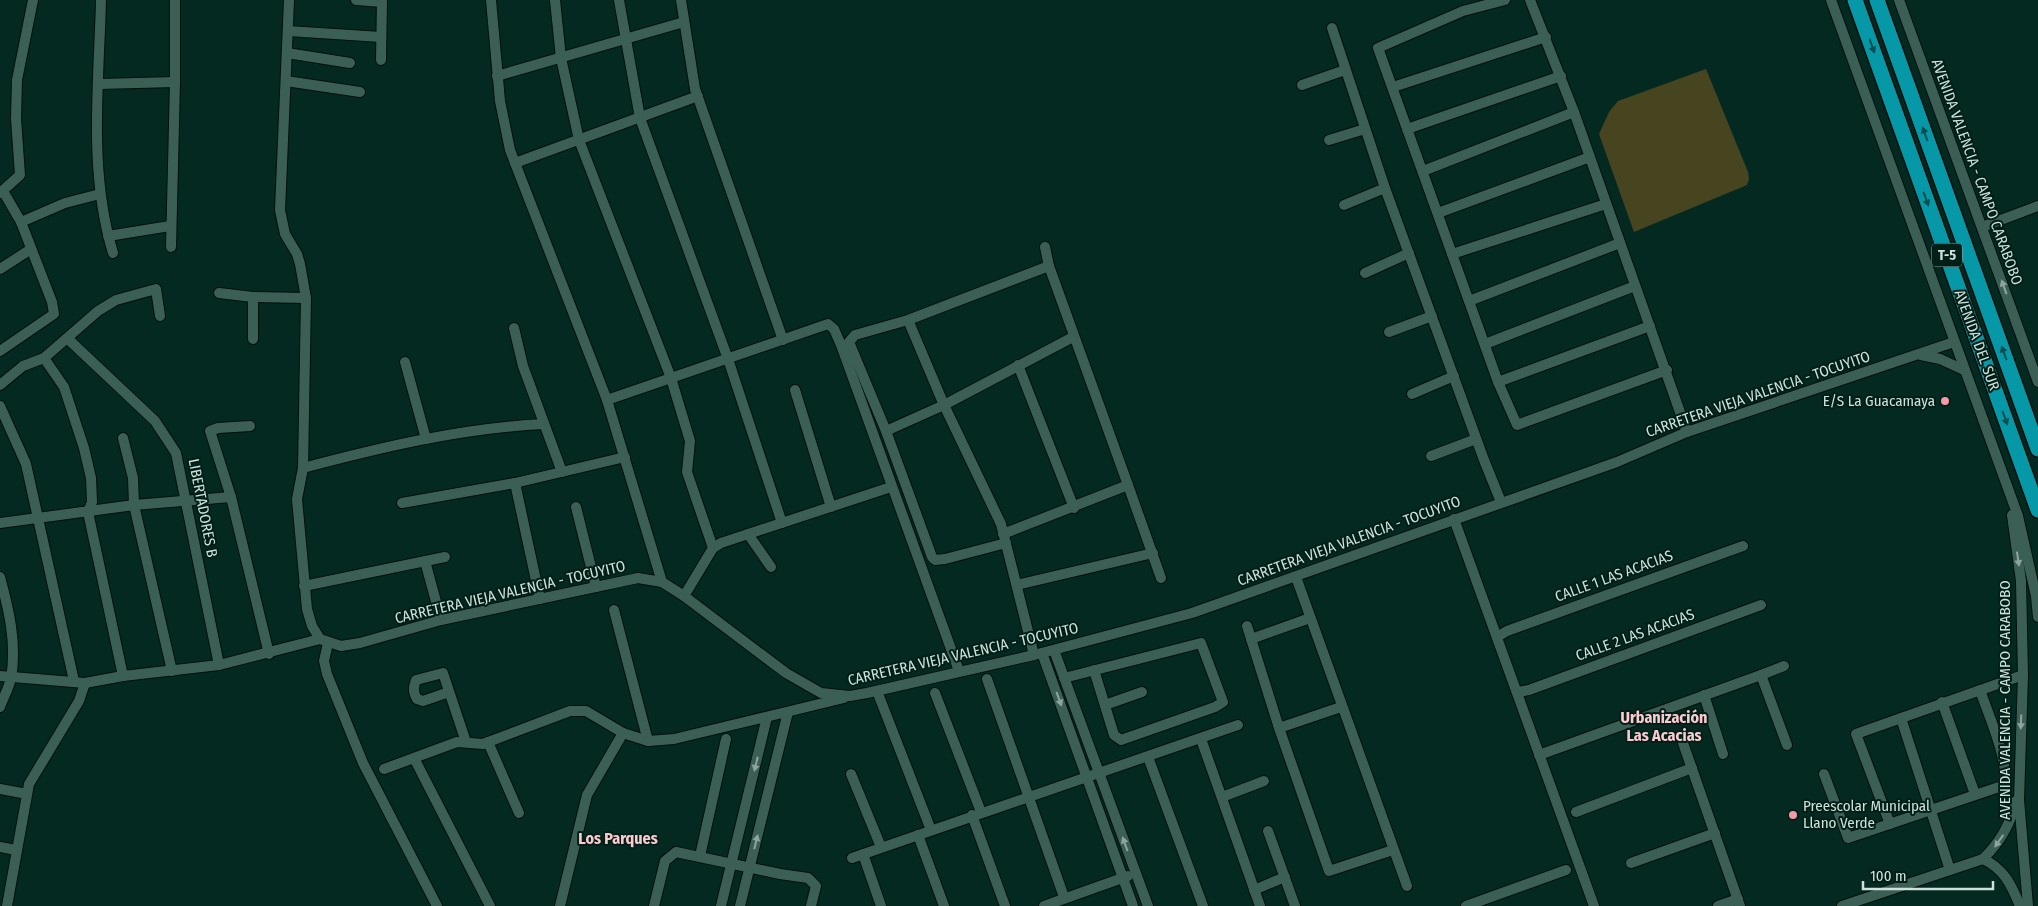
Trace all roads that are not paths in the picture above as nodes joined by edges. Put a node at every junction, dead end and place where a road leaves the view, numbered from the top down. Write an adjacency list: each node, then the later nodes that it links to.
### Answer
1 (33, 0): 49 (street)
2 (101, 0): 34 (street)
3 (175, 0): 33 (street)
4 (289, 0): 20 (street)
5 (356, 0): 17 (street)
6 (491, 0): 30 (street)
7 (555, 0): 26 (street)
8 (619, 0): 23 (street)
9 (681, 0): 18 (street)
10 (1505, 0): 36 (street)
11 (1530, 0): 22 (street)
12 (1831, 0): 84 (street, AVENIDA VALENCIA - CAMPO CARABOBO)
13 (1855, 0): 128 (highway, AVENIDA DEL SUR / T-5, one-way to 128)
14 (1877, 0): 24 (highway, AVENIDA DEL SUR / T-5)
15 (1888, 0): 24 (highway)
16 (1899, 0): 57 (street, AVENIDA VALENCIA - CAMPO CARABOBO)
17 (382, 1): 21 (street)
18 (684, 22): 23 (street); 38 (street)
19 (1332, 28): 29 (street)
20 (288, 31): 21 (street); 25 (street)
21 (381, 37): 27 (street)
22 (1546, 37): 31 (street); 36 (street)
23 (626, 39): 26 (street); 40 (street)
24 (1896, 52): 111 (highway, AVENIDA DEL SUR / T-5, one-way to 24)
25 (287, 53): 28 (street); 32 (street)
26 (561, 58): 30 (street); 43 (street)
27 (381, 60)
28 (350, 63)
29 (1345, 70): 35 (street); 41 (street)
30 (498, 76): 46 (street)
31 (1561, 76): 39 (street); 42 (street)
32 (286, 81): 37 (street); 72 (street)
33 (176, 82): 34 (street); 56 (street)
34 (99, 84): 50 (street)
35 (1302, 85)
36 (1392, 87): 42 (street)
37 (360, 92)
38 (698, 96): 40 (street); 83 (street)
39 (1574, 112): 45 (street); 47 (street)
40 (640, 118): 43 (street); 89 (street)
41 (1366, 129): 44 (street); 48 (street)
42 (1407, 129): 47 (street)
43 (579, 140): 46 (street); 95 (street)
44 (1329, 140)
45 (1590, 157): 51 (street); 54 (street)
46 (515, 163): 101 (street)
47 (1423, 171): 54 (street)
48 (1385, 188): 52 (street); 64 (street)
49 (2, 192): 55 (street)
50 (100, 194): 55 (street); 58 (street)
51 (1606, 204): 59 (street); 65 (street)
52 (1344, 205)
53 (2038, 206): 57 (street)
54 (1438, 213): 65 (street)
55 (21, 222): 62 (street)
56 (170, 226): 58 (street); 60 (street)
57 (1982, 227): 97 (street, AVENIDA VALENCIA - CAMPO CARABOBO, one-way to 57)
58 (108, 236): 63 (street)
59 (1620, 243): 69 (street); 73 (street)
60 (171, 247)
61 (1045, 247): 66 (street)
62 (31, 249): 67 (street); 86 (street)
63 (113, 252)
64 (1409, 253): 68 (street); 75 (street)
65 (1452, 254): 73 (street)
66 (1049, 266): 76 (street); 80 (street)
67 (0, 269)
68 (1365, 273)
69 (1635, 286): 77 (street); 85 (street)
70 (218, 294): 71 (street)
71 (253, 297): 72 (street); 81 (street)
72 (306, 298): 114 (street)
73 (1469, 301): 85 (street)
74 (160, 316): 82 (street)
75 (1432, 316): 79 (street); 94 (street)
76 (908, 320): 102 (street); 106 (street)
77 (1650, 326): 92 (street); 96 (street)
78 (514, 328): 104 (street)
79 (1389, 332)
80 (1073, 337): 91 (street); 117 (street)
81 (253, 338)
82 (68, 339): 88 (street); 121 (street, LIBERTADORES B)
83 (783, 340): 89 (street); 118 (street)
84 (1954, 342): 87 (street, CARRETERA VIEJA VALENCIA - TOCUYITO); 93 (street, AVENIDA VALENCIA - CAMPO CARABOBO)
85 (1485, 344): 96 (street)
86 (0, 351)
87 (1918, 355): 93 (street); 107 (street, CARRETERA VIEJA VALENCIA - TOCUYITO)
88 (44, 358): 98 (street); 129 (street)
89 (728, 359): 95 (street); 133 (street)
90 (405, 362): 110 (street)
91 (1018, 365): 102 (street); 127 (street)
92 (1666, 370): 96 (street); 107 (street)
93 (1964, 370): 119 (street, AVENIDA VALENCIA - CAMPO CARABOBO)
94 (1454, 376): 100 (street); 109 (street)
95 (671, 378): 101 (street); 137 (street)
96 (1498, 382)
97 (2038, 382)
98 (0, 385)
99 (795, 390): 126 (street)
100 (1412, 394)
101 (607, 400): 113 (street)
102 (944, 405): 106 (street); 135 (street)
103 (0, 406): 130 (street)
104 (544, 424): 110 (street); 115 (street)
105 (250, 426): 120 (street)
106 (886, 431): 135 (street)
107 (1686, 432): 122 (street, CARRETERA VIEJA VALENCIA - TOCUYITO)
108 (123, 438): 124 (street)
109 (1476, 438): 112 (street); 122 (street)
110 (426, 439): 114 (street)
111 (2038, 448)
112 (1431, 456)
113 (624, 457): 115 (street); 145 (street)
114 (302, 468): 147 (street)
115 (562, 472): 116 (street)
116 (515, 483): 123 (street); 150 (street)
117 (1128, 485): 127 (street); 138 (street)
118 (891, 486): 126 (street); 167 (street)
119 (2010, 494): 153 (street, AVENIDA VALENCIA - CAMPO CARABOBO); 169 (street, AVENIDA VALENCIA - CAMPO CARABOBO, one-way to 169)
120 (231, 497): 121 (street); 161 (street)
121 (186, 501): 124 (street); 163 (street, LIBERTADORES B)
122 (1501, 502): 131 (street, CARRETERA VIEJA VALENCIA - TOCUYITO)
123 (402, 503)
124 (134, 505): 129 (street); 166 (street)
125 (576, 507): 148 (street)
126 (831, 507): 133 (street)
127 (1074, 508): 135 (street)
128 (2038, 510)
129 (88, 512): 130 (street); 170 (street)
130 (38, 518): 132 (street); 174 (street)
131 (1454, 518): 143 (street, CARRETERA VIEJA VALENCIA - TOCUYITO); 157 (street)
132 (0, 523)
133 (782, 523): 134 (street)
134 (748, 534): 137 (street); 141 (street)
135 (1005, 539): 146 (street)
136 (1743, 546): 157 (street, CALLE 1 LAS ACACIAS)
137 (713, 548): 149 (street)
138 (1153, 553): 144 (street); 146 (street)
139 (445, 557): 140 (street)
140 (425, 561): 147 (street); 155 (street)
141 (772, 567)
142 (0, 577): 171 (street)
143 (1296, 577): 154 (street); 160 (street, CARRETERA VIEJA VALENCIA - TOCUYITO)
144 (1161, 578)
145 (662, 582): 148 (street, CARRETERA VIEJA VALENCIA - TOCUYITO); 149 (street, CARRETERA VIEJA VALENCIA - TOCUYITO)
146 (1017, 585): 162 (street)
147 (304, 586): 159 (street)
148 (596, 587): 150 (street, CARRETERA VIEJA VALENCIA - TOCUYITO)
149 (684, 596): 183 (street, CARRETERA VIEJA VALENCIA - TOCUYITO)
150 (540, 599): 155 (street, CARRETERA VIEJA VALENCIA - TOCUYITO)
151 (1762, 605): 181 (street, CALLE 2 LAS ACACIAS)
152 (614, 610): 196 (street)
153 (2038, 617)
154 (1310, 618): 158 (street); 187 (street)
155 (441, 620): 159 (street, CARRETERA VIEJA VALENCIA - TOCUYITO)
156 (1246, 626): 158 (street)
157 (1497, 637): 181 (street)
158 (1251, 639): 192 (street)
159 (324, 641): 161 (street, CARRETERA VIEJA VALENCIA - TOCUYITO); 249 (street)
160 (1054, 650): 162 (street, CARRETERA VIEJA VALENCIA - TOCUYITO); 172 (street)
161 (269, 654): 163 (street, CARRETERA VIEJA VALENCIA - TOCUYITO)
162 (1038, 654): 167 (street, CARRETERA VIEJA VALENCIA - TOCUYITO); 210 (street, one-way to 210)
163 (219, 665): 166 (street, CARRETERA VIEJA VALENCIA - TOCUYITO)
164 (1784, 666): 168 (street)
165 (1094, 670): 172 (street); 185 (street); 185 (street)
166 (172, 671): 170 (street, CARRETERA VIEJA VALENCIA - TOCUYITO)
167 (958, 672): 177 (street, CARRETERA VIEJA VALENCIA - TOCUYITO)
168 (1761, 675): 182 (street); 200 (street)
169 (2023, 675): 176 (street); 212 (street, AVENIDA VALENCIA - CAMPO CARABOBO, one-way to 212)
170 (123, 676): 175 (street, CARRETERA VIEJA VALENCIA - TOCUYITO)
171 (5, 677): 174 (street); 186 (street)
172 (1064, 678): 207 (street)
173 (987, 680): 216 (street)
174 (74, 681): 175 (street)
175 (85, 683): 214 (street)
176 (1980, 690): 184 (street); 215 (street)
177 (877, 691): 183 (street, CARRETERA VIEJA VALENCIA - TOCUYITO); 223 (street)
178 (449, 692): 197 (street)
179 (935, 692): 221 (street)
180 (1142, 692): 185 (street)
181 (1518, 692): 202 (street)
182 (1704, 695): 201 (street); 202 (street)
183 (850, 696): 188 (street)
184 (1942, 702): 190 (street); 215 (street)
185 (1105, 705)
186 (0, 707)
187 (1341, 707): 192 (street); 230 (street)
188 (788, 712): 189 (street); 237 (street, one-way to 188)
189 (767, 717): 196 (street); 236 (street, one-way to 236)
190 (1901, 718): 218 (street); 222 (street)
191 (1238, 725): 195 (street)
192 (1279, 728): 230 (street)
193 (623, 733): 196 (street); 198 (street); 251 (street)
194 (726, 739): 232 (street)
195 (1201, 739): 203 (street); 217 (street)
196 (648, 741)
197 (466, 742): 198 (street); 204 (street)
198 (488, 742): 219 (street)
199 (1683, 743): 205 (street)
200 (1787, 745)
201 (1723, 754)
202 (1539, 755): 266 (street)
203 (1148, 757): 207 (street); 262 (street)
204 (414, 758): 206 (street); 250 (street)
205 (1692, 768): 220 (street); 225 (street)
206 (384, 770)
207 (1098, 773): 210 (street); 240 (street, one-way to 207)
208 (851, 774): 228 (street)
209 (1824, 774): 222 (street)
210 (1088, 776): 216 (street); 242 (street)
211 (1264, 781): 217 (street)
212 (2019, 786): 234 (street, one-way to 234); 270 (street, AVENIDA VALENCIA - CAMPO CARABOBO)
213 (0, 789): 214 (street)
214 (27, 794): 229 (street)
215 (1975, 794): 218 (street)
216 (1027, 796): 221 (street); 246 (street)
217 (1222, 797): 244 (street)
218 (1931, 810): 222 (street); 239 (street)
219 (519, 812)
220 (1576, 812)
221 (976, 814): 223 (street); 258 (street)
222 (1890, 824)
223 (931, 830): 226 (street)
224 (1268, 831): 241 (street)
225 (1715, 833): 235 (street); 247 (street)
226 (918, 834): 228 (street); 257 (street)
227 (0, 847): 229 (street)
228 (881, 847): 231 (street)
229 (16, 850): 245 (street)
230 (1393, 850): 243 (street)
231 (863, 854): 233 (street); 256 (street)
232 (700, 856): 236 (street); 252 (street)
233 (852, 858)
234 (1982, 859): 239 (street); 269 (street)
235 (1631, 863)
236 (731, 864): 237 (street); 253 (street)
237 (749, 868): 254 (street); 255 (street)
238 (1566, 870): 265 (street)
239 (1950, 870): 268 (street)
240 (1136, 874): 242 (street); 261 (street)
241 (1285, 877): 244 (street); 264 (street)
242 (1123, 878): 246 (street); 260 (street)
243 (1406, 886)
244 (1254, 890): 263 (street)
245 (4, 891): 248 (street)
246 (1064, 897): 259 (street)
247 (1739, 902): 267 (street)
248 (7, 906)
249 (437, 906)
250 (490, 906)
251 (560, 906)
252 (654, 906)
253 (721, 906)
254 (740, 906)
255 (811, 906)
256 (881, 906)
257 (944, 906)
258 (1005, 906)
259 (1044, 906)
260 (1133, 906)
261 (1148, 906)
262 (1203, 906)
263 (1260, 906)
264 (1295, 906)
265 (1466, 906)
266 (1594, 906)
267 (1718, 906)
268 (1844, 906)
269 (2020, 906)
270 (2028, 906)

